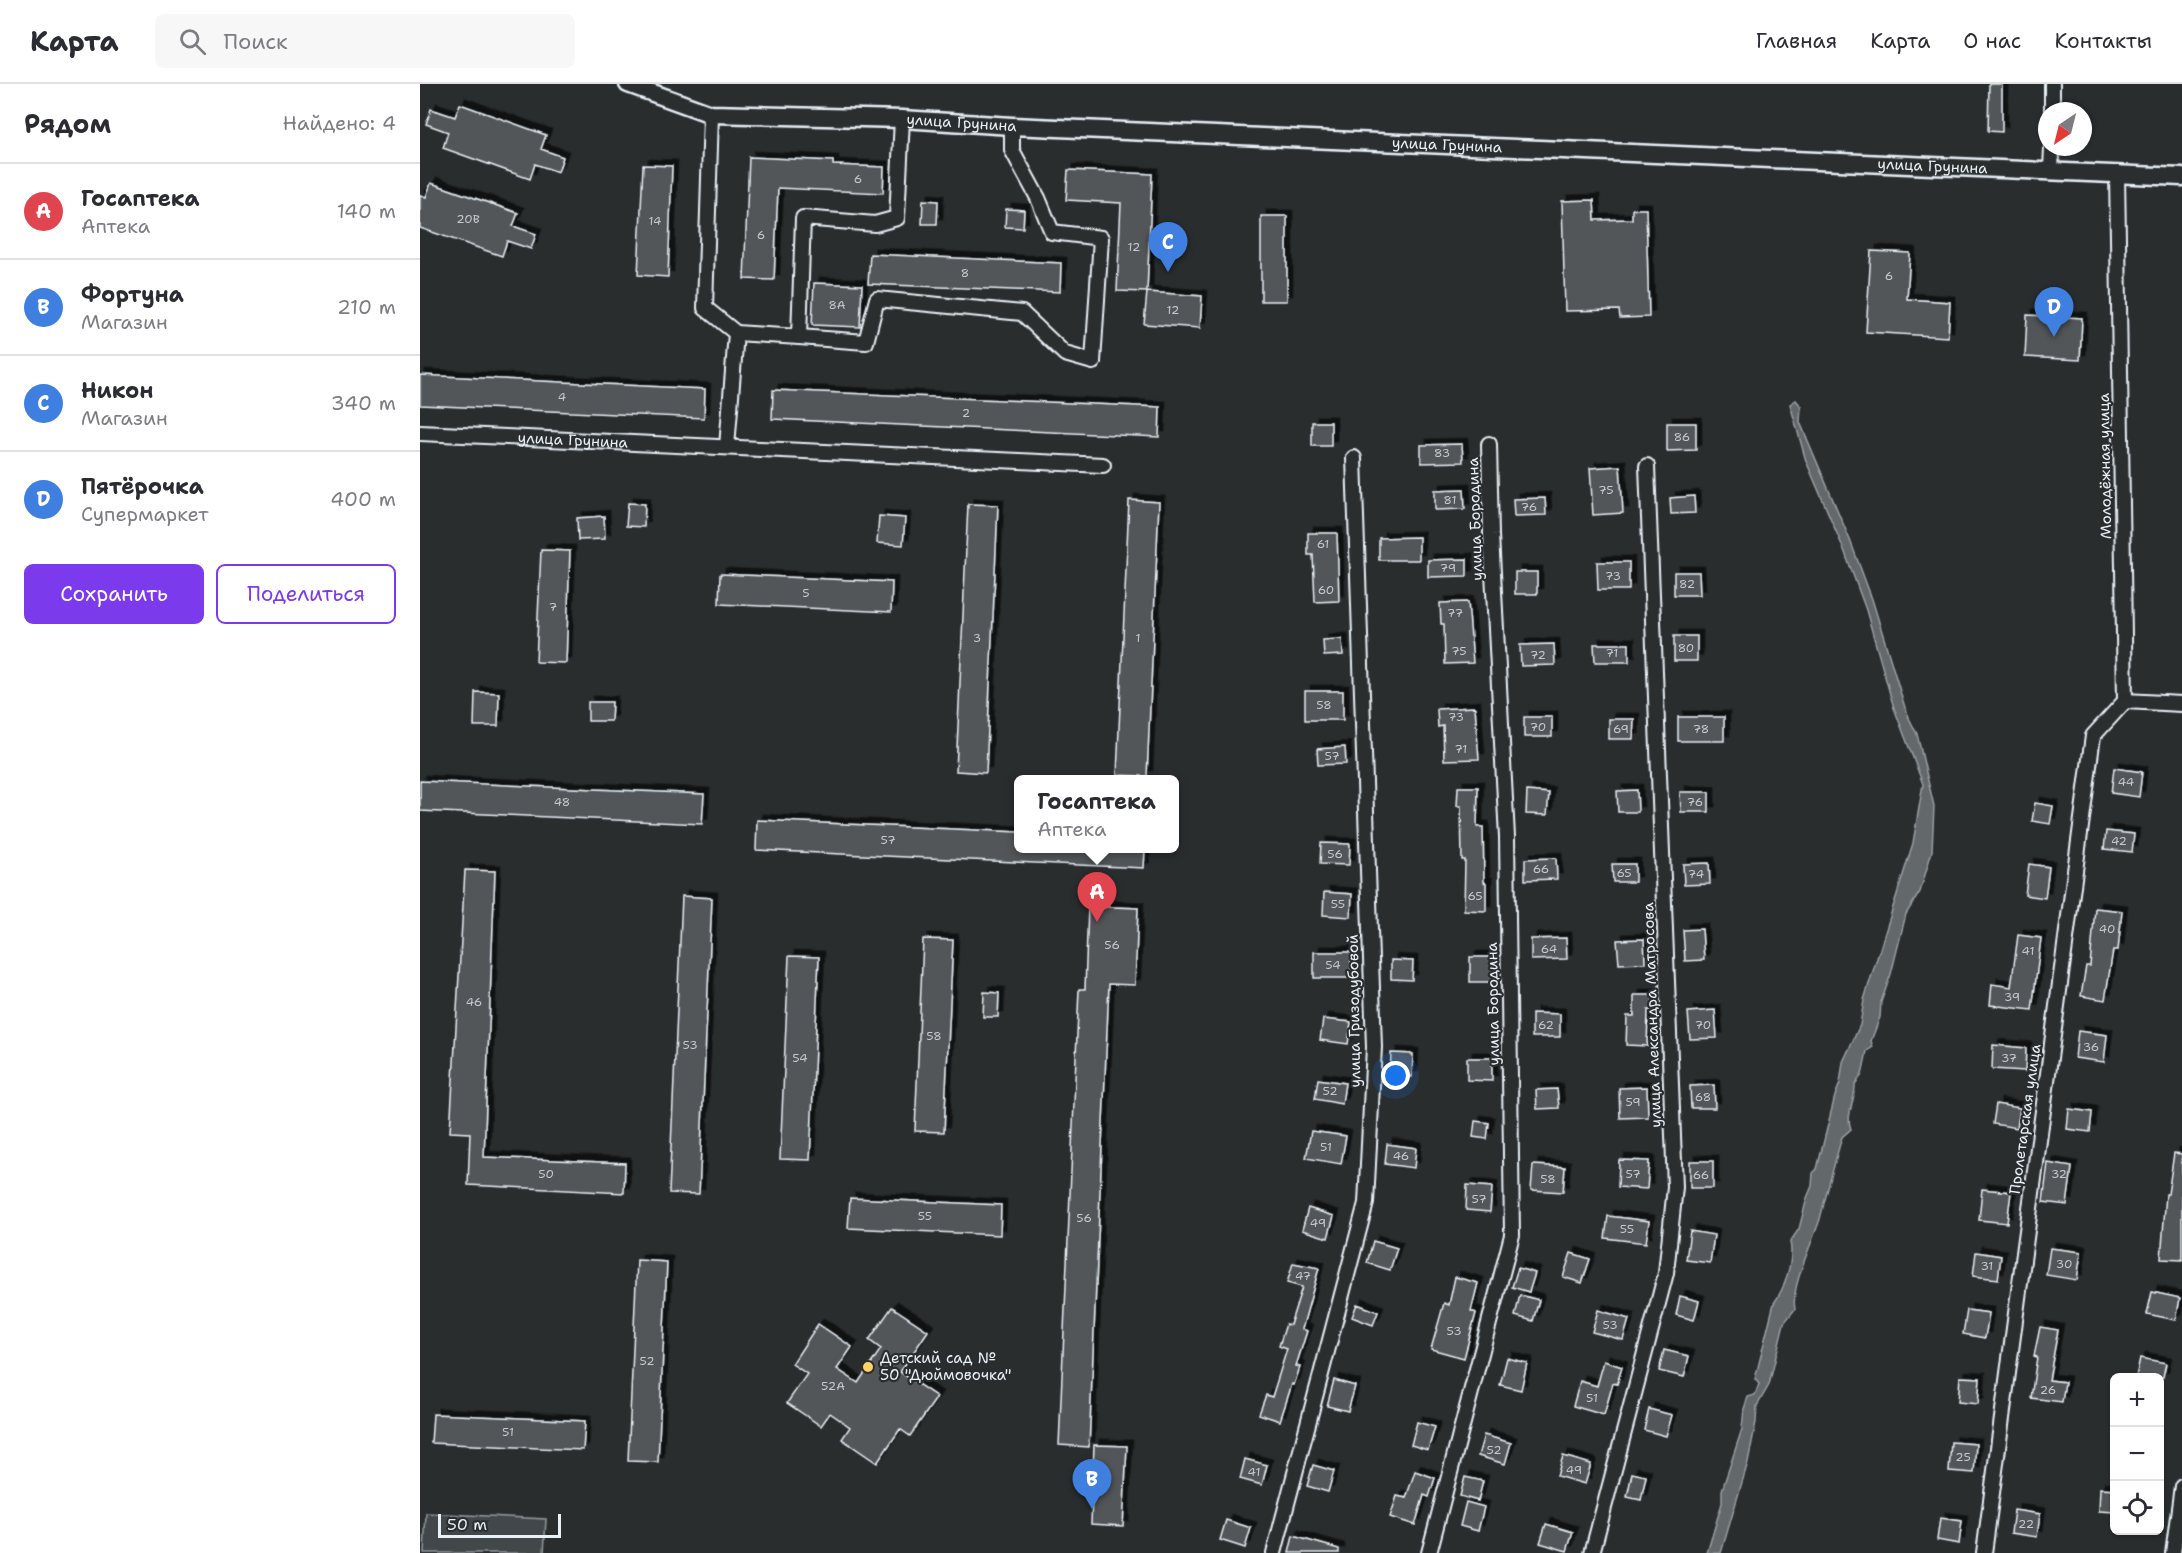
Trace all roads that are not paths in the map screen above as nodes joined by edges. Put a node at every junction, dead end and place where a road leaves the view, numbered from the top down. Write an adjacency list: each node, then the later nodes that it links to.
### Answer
1 (628, 84): 4 (street, улица Грунина)
2 (2052, 84): 3 (street)
3 (2052, 102)
4 (711, 114): 5 (street, улица Грунина); 11 (street)
5 (902, 119): 6 (street, улица Грунина); 12 (street)
6 (1012, 126): 8 (street, улица Грунина); 12 (street)
7 (2052, 156): 8 (street)
8 (2051, 170): 9 (street, улица Грунина)
9 (2117, 173): 10 (street, улица Грунина); 19 (street, Молодёжная улица)
10 (2182, 177)
11 (736, 333): 12 (street); 15 (street)
12 (799, 337)
13 (420, 433): 15 (street, улица Грунина)
14 (1489, 444): 23 (street, улица Бородина)
15 (727, 447): 17 (street, улица Грунина)
16 (1354, 458): 22 (street, улица Гризодубовой)
17 (1103, 465)
18 (1647, 466): 24 (street, улица Александра Матросова)
19 (2125, 701): 20 (street); 25 (street, Пролетарская улица)
20 (2182, 704)
21 (2182, 1486): 26 (street)
22 (1274, 1553)
23 (1429, 1553)
24 (1592, 1553)
25 (1984, 1553)
26 (2173, 1553)

